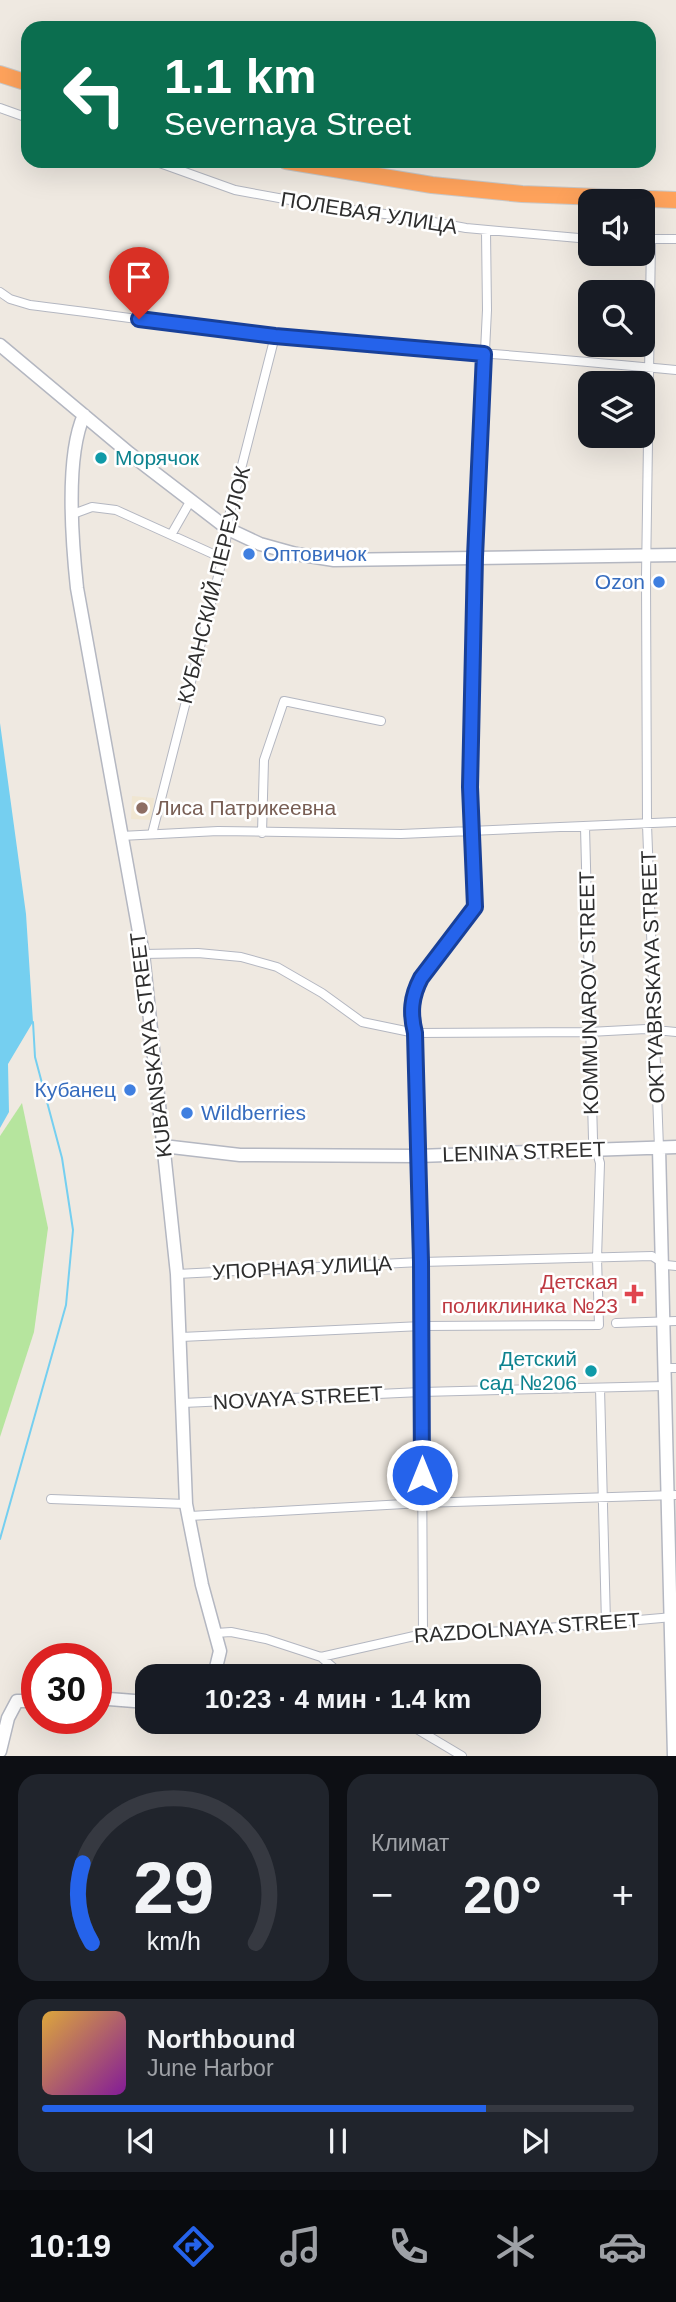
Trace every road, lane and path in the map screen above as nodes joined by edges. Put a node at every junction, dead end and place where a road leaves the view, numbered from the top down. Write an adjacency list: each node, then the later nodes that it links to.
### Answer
1 (0, 74): 2 (highway)
2 (21, 81)
3 (0, 84): 4 (highway)
4 (21, 90)
5 (0, 108): 6 (street)
6 (21, 116)
7 (173, 168): 12 (street, ПОЛЕВАЯ УЛИЦА)
8 (329, 168): 11 (highway)
9 (378, 168): 10 (highway)
10 (676, 192)
11 (676, 200)
12 (486, 231): 13 (street, ПОЛЕВАЯ УЛИЦА); 20 (street)
13 (578, 238)
14 (655, 239): 15 (street)
15 (676, 239)
16 (647, 266): 21 (street, OKTYABRSKAYA STREET)
17 (0, 292): 18 (street)
18 (275, 336): 20 (street); 26 (street, КУБАНСКИЙ ПЕРЕУЛОК)
19 (0, 345): 23 (street)
20 (484, 354): 21 (street); 30 (street)
21 (649, 368): 22 (street); 29 (street, OKTYABRSKAYA STREET)
22 (676, 370)
23 (84, 415): 24 (street); 25 (street, KUBANSKAYA STREET)
24 (191, 500): 26 (street); 27 (street)
25 (73, 514): 27 (street); 39 (street, KUBANSKAYA STREET)
26 (228, 529): 30 (street); 31 (street, КУБАНСКИЙ ПЕРЕУЛОК)
27 (171, 535): 31 (street)
28 (676, 555): 29 (street)
29 (647, 556): 30 (street); 34 (street, OKTYABRSKAYA STREET)
30 (475, 557): 36 (street)
31 (222, 558): 38 (street, КУБАНСКИЙ ПЕРЕУЛОК)
32 (381, 721): 37 (street)
33 (676, 822): 34 (street)
34 (647, 824): 35 (street); 41 (street, OKTYABRSKAYA STREET)
35 (585, 827): 36 (street); 42 (street, KOMMUNAROV STREET)
36 (472, 831): 37 (street); 44 (street)
37 (262, 833): 38 (street)
38 (152, 834): 39 (street)
39 (121, 836): 40 (street, KUBANSKAYA STREET)
40 (142, 954): 44 (street); 45 (street, KUBANSKAYA STREET)
41 (654, 1030): 42 (street); 43 (street); 47 (street, OKTYABRSKAYA STREET)
42 (589, 1032): 44 (street); 48 (street, KOMMUNAROV STREET)
43 (676, 1032)
44 (415, 1033): 49 (street)
45 (163, 1146): 49 (street, LENINA STREET); 54 (street, KUBANSKAYA STREET)
46 (676, 1147): 47 (street, LENINA STREET)
47 (659, 1148): 48 (street, LENINA STREET); 51 (street, OKTYABRSKAYA STREET)
48 (597, 1149): 49 (street, LENINA STREET); 50 (street, KOMMUNAROV STREET)
49 (418, 1156): 52 (street)
50 (597, 1258): 51 (street, УПОРНАЯ УЛИЦА); 52 (street, УПОРНАЯ УЛИЦА); 57 (street, KOMMUNAROV STREET)
51 (660, 1260): 53 (street, УПОРНАЯ УЛИЦА); 55 (street, OKTYABRSKAYA STREET)
52 (421, 1262): 54 (street, УПОРНАЯ УЛИЦА); 57 (street)
53 (676, 1266)
54 (177, 1274): 58 (street, KUBANSKAYA STREET)
55 (670, 1321): 56 (street); 59 (street, OKTYABRSKAYA STREET)
56 (616, 1323)
57 (422, 1326): 58 (street); 62 (street)
58 (181, 1337): 63 (street, KUBANSKAYA STREET)
59 (670, 1368): 60 (street, OKTYABRSKAYA STREET)
60 (665, 1386): 61 (street, NOVAYA STREET); 64 (street, OKTYABRSKAYA STREET)
61 (600, 1388): 62 (street, NOVAYA STREET); 65 (street)
62 (421, 1392): 63 (street, NOVAYA STREET); 67 (street)
63 (183, 1403): 68 (street, KUBANSKAYA STREET)
64 (672, 1495): 65 (street); 69 (street, OKTYABRSKAYA STREET)
65 (603, 1497): 67 (street); 70 (street)
66 (51, 1499): 68 (street)
67 (422, 1503): 68 (street); 72 (street)
68 (188, 1510): 71 (street, KUBANSKAYA STREET)
69 (673, 1617): 70 (street, RAZDOLNAYA STREET); 82 (street, OKTYABRSKAYA STREET)
70 (606, 1623): 72 (street, RAZDOLNAYA STREET)
71 (216, 1633): 73 (street); 74 (street, KUBANSKAYA STREET)
72 (423, 1634): 73 (street, RAZDOLNAYA STREET)
73 (321, 1657): 75 (street)
74 (217, 1664)
75 (329, 1664)
76 (112, 1699): 78 (street)
77 (21, 1701): 80 (street)
78 (135, 1701)
79 (425, 1734): 81 (street)
80 (0, 1751)
81 (462, 1756)
82 (674, 1756)

